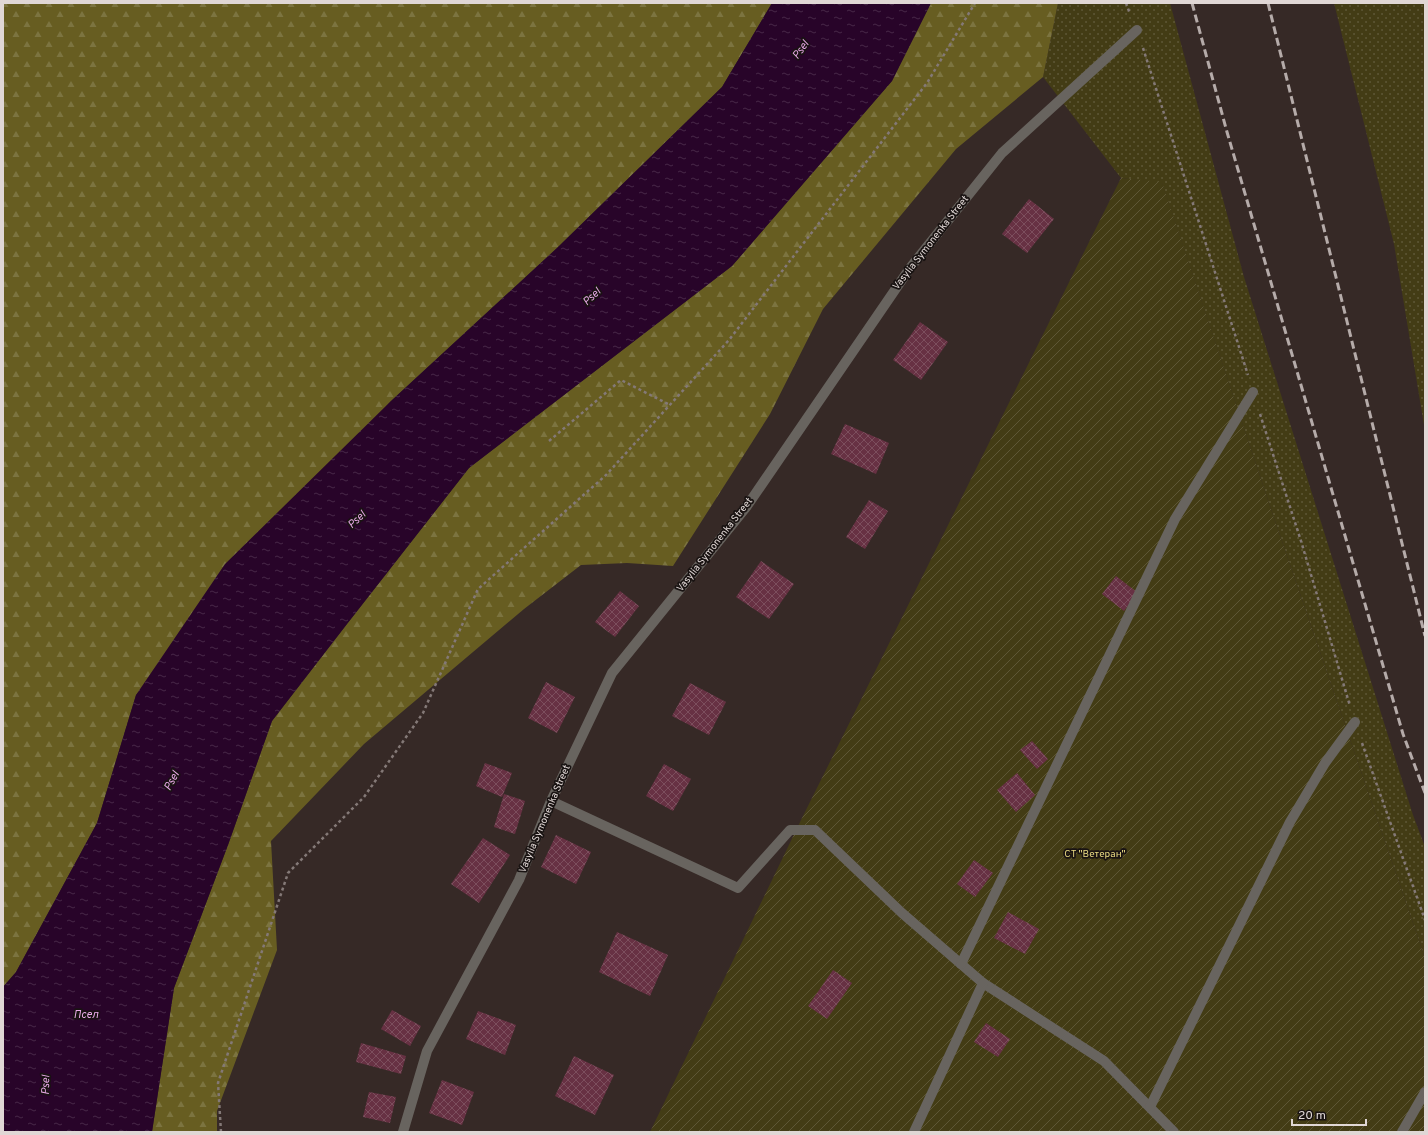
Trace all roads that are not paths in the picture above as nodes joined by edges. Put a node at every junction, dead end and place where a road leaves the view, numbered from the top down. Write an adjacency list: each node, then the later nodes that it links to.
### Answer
1 (1137, 30): 4 (street, Vasylia Symonenka Street)
2 (1253, 392): 5 (street)
3 (1355, 722): 8 (street)
4 (551, 801): 5 (street); 9 (street, Vasylia Symonenka Street)
5 (961, 964): 6 (street)
6 (982, 983): 8 (street); 10 (street)
7 (1425, 1092): 12 (street)
8 (1150, 1107): 11 (street)
9 (403, 1132)
10 (914, 1132)
11 (1174, 1132)
12 (1402, 1132)

